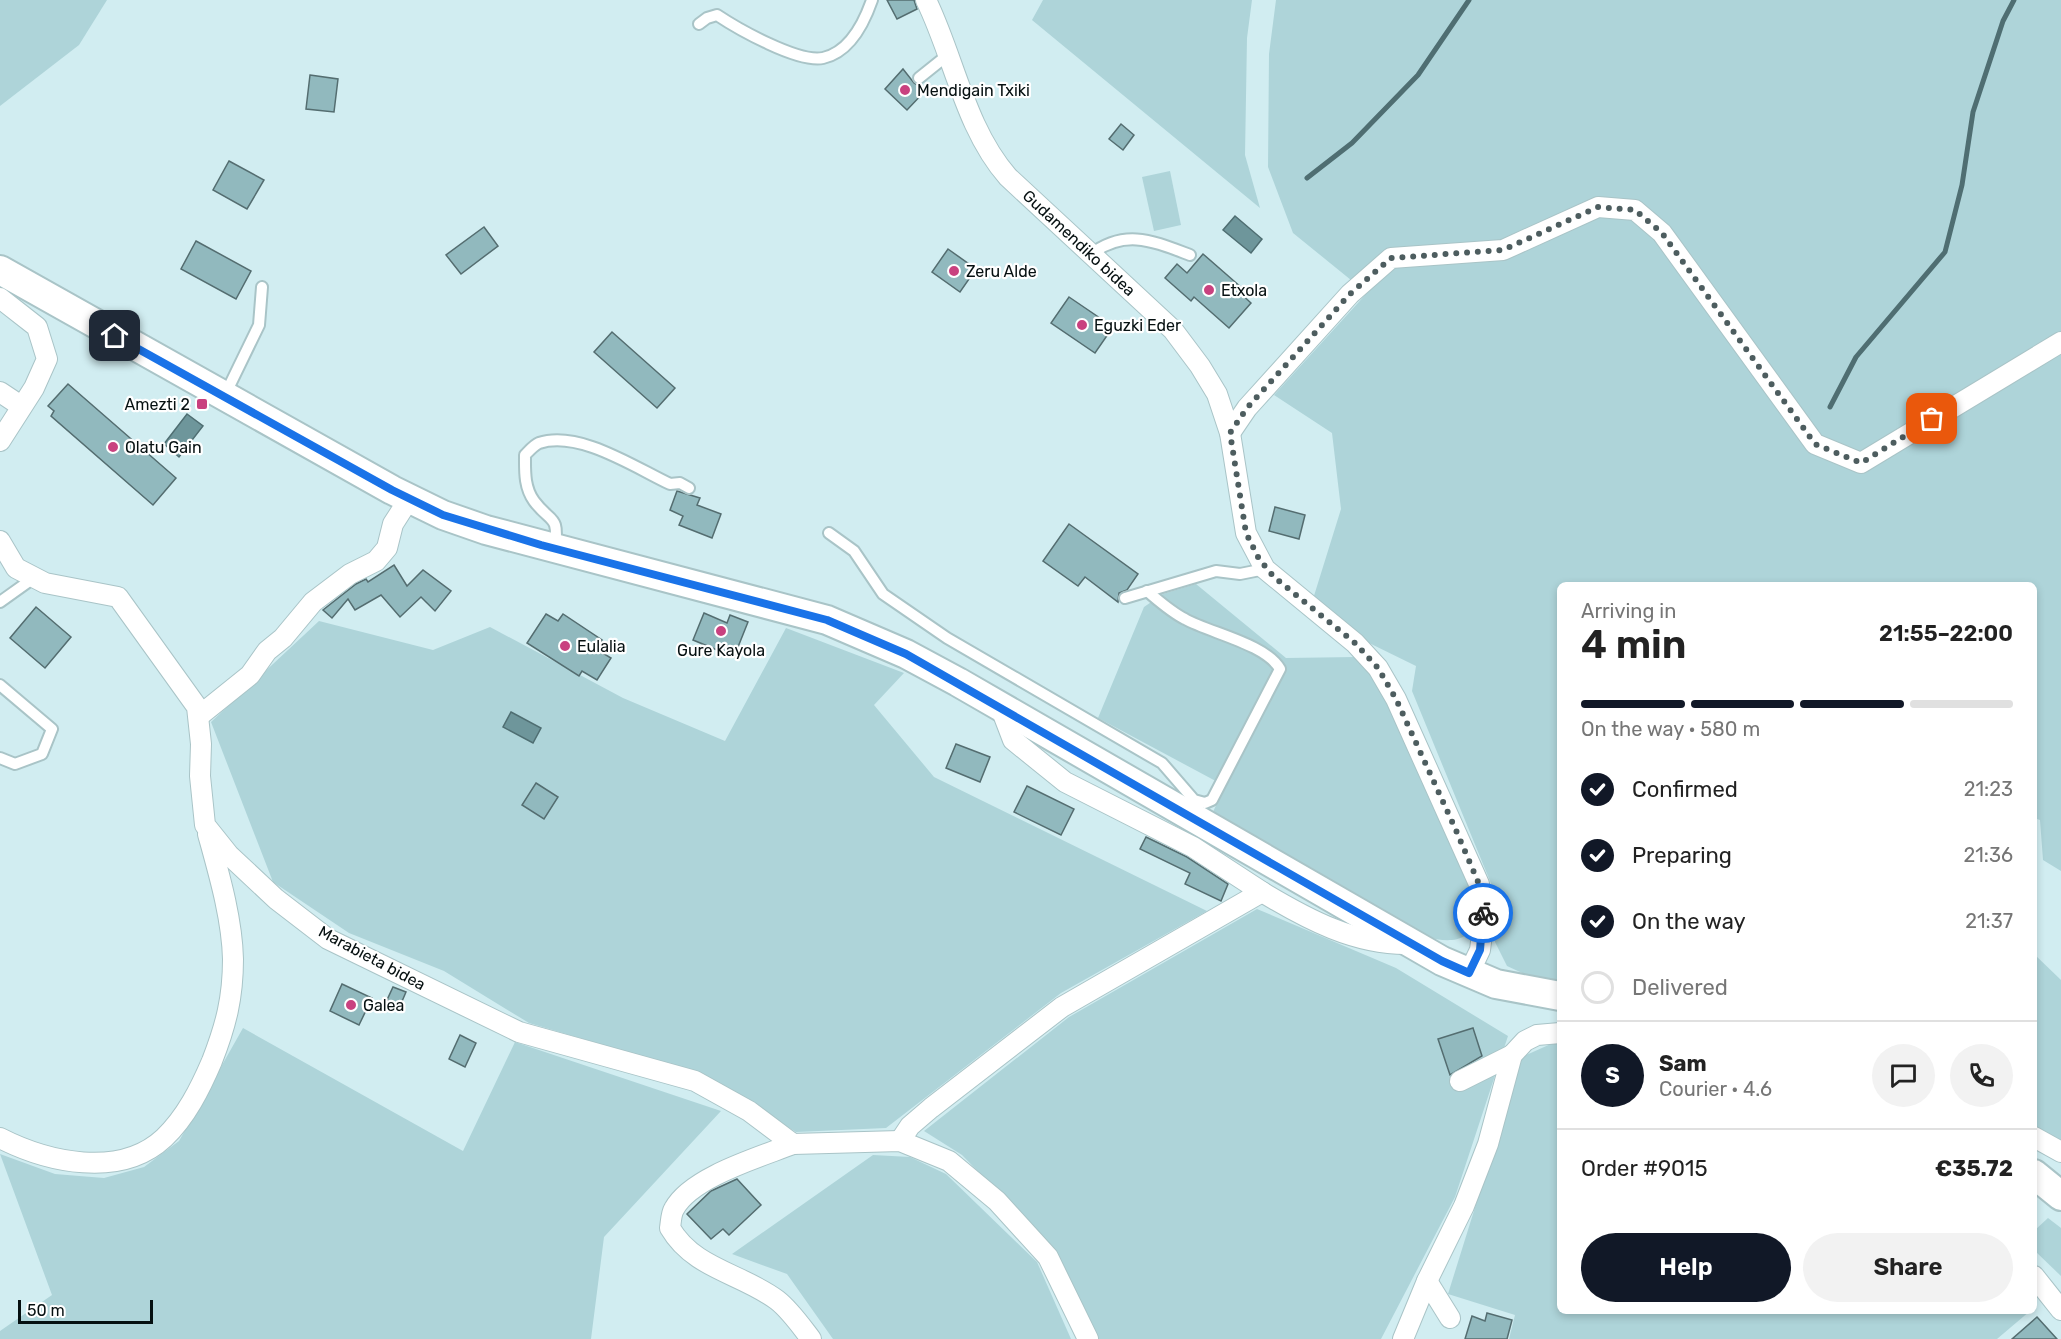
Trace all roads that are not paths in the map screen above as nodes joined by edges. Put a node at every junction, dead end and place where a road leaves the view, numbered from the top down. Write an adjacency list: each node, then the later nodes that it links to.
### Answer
1 (872, 0): 3 (lane)
2 (926, 0): 4 (street, Gudamendiko bidea)
3 (699, 24)
4 (949, 54): 5 (lane); 6 (street, Gudamendiko bidea)
5 (919, 78)
6 (1090, 255): 7 (lane); 15 (street, Gudamendiko bidea)
7 (1190, 255)
8 (0, 270): 13 (street)
9 (262, 287): 13 (lane)
10 (0, 298): 14 (street)
11 (2061, 342): 15 (street)
12 (0, 392): 14 (street)
13 (225, 396): 18 (street)
14 (21, 406): 16 (street)
15 (1230, 433): 22 (street, Gudamendiko bidea)
16 (0, 441)
17 (689, 488): 21 (lane)
18 (409, 499): 21 (street); 29 (street)
19 (829, 533): 24 (lane)
20 (0, 541): 23 (street, Marabieta bidea)
21 (555, 549): 28 (street)
22 (1265, 569): 24 (lane); 34 (street, Gudamendiko bidea)
23 (35, 577): 26 (lane); 29 (street, Marabieta bidea)
24 (1147, 591): 25 (lane)
25 (1125, 598)
26 (0, 603)
27 (0, 685): 30 (lane)
28 (1000, 706): 32 (street); 33 (street)
29 (199, 716): 31 (street, Marabieta bidea)
30 (0, 758)
31 (206, 825): 39 (street); 42 (street, Marabieta bidea)
32 (1262, 892): 33 (street); 41 (street)
33 (1412, 944): 34 (street)
34 (1469, 973): 35 (street)
35 (1557, 995)
36 (1557, 1033): 37 (street)
37 (1512, 1054): 38 (street); 47 (street)
38 (1460, 1081)
39 (0, 1138)
40 (2037, 1139): 43 (street)
41 (900, 1140): 42 (street); 51 (street)
42 (793, 1144): 50 (street)
43 (2061, 1152)
44 (2037, 1176): 45 (street)
45 (2061, 1196)
46 (2037, 1280): 48 (street)
47 (1427, 1281): 49 (street); 52 (street)
48 (2061, 1310)
49 (1450, 1318)
50 (811, 1339)
51 (1088, 1339)
52 (1403, 1339)

